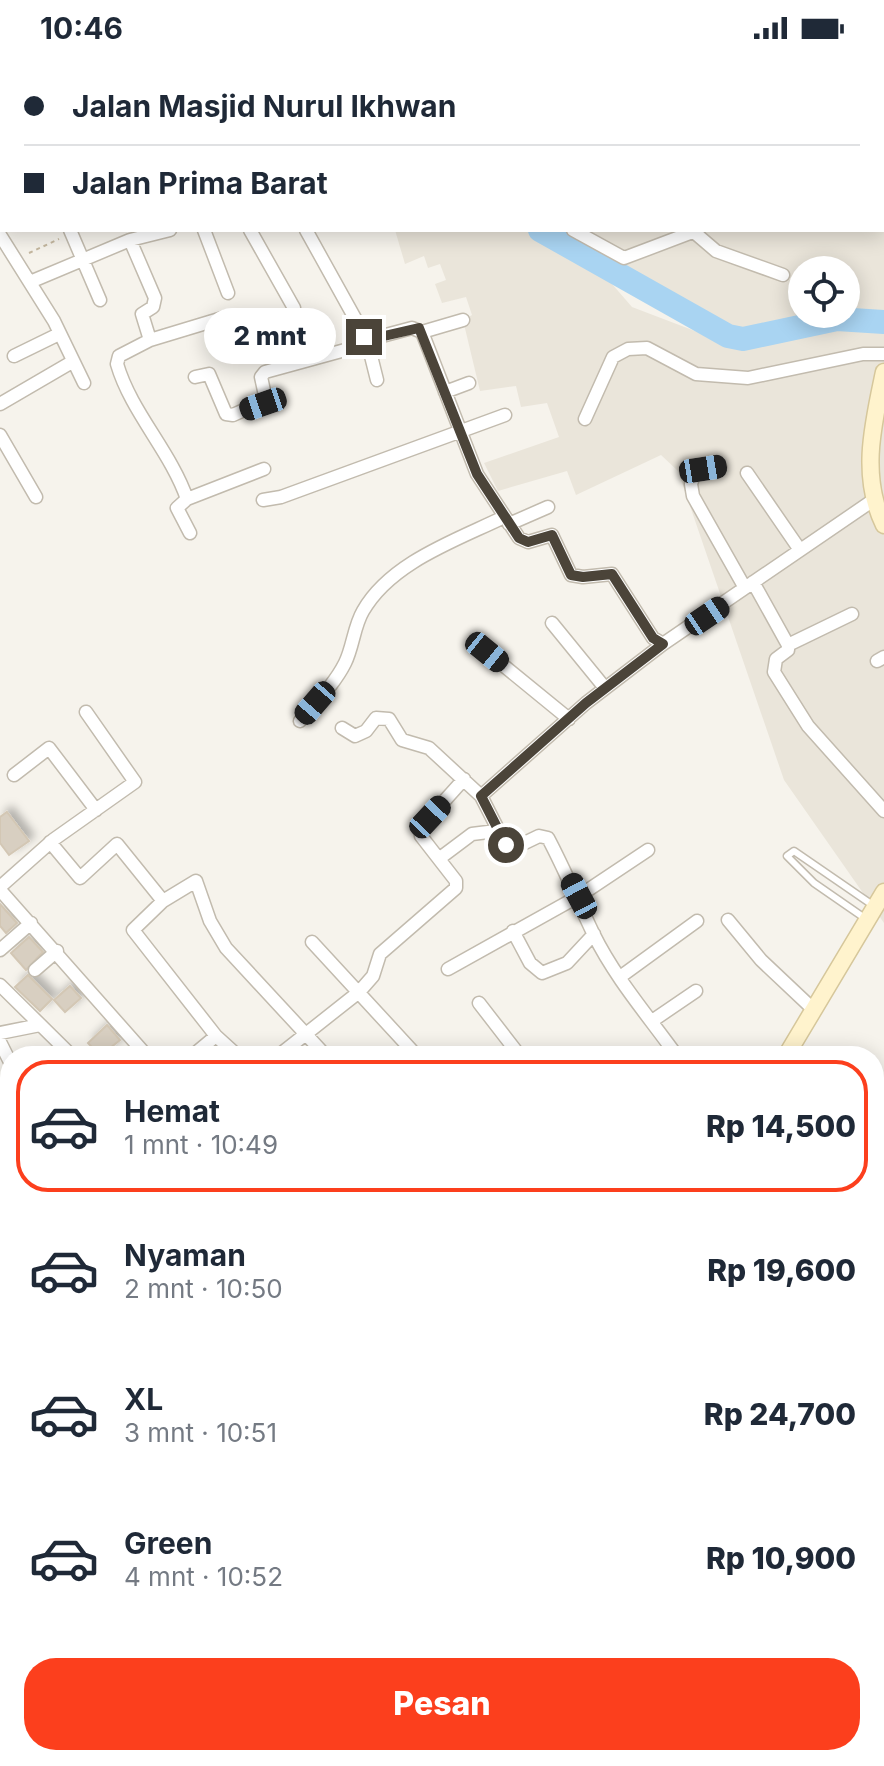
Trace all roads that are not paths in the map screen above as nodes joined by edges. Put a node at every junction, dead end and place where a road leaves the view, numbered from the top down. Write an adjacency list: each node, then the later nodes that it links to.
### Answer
1 (70, 232): 10 (street)
2 (162, 232): 9 (street)
3 (205, 232): 13 (street)
4 (251, 232): 15 (street)
5 (307, 232): 21 (street)
6 (577, 232): 7 (street)
7 (696, 232): 11 (street)
8 (0, 235): 12 (street)
9 (130, 240): 10 (street); 20 (street)
10 (86, 261): 12 (street); 14 (street)
11 (783, 275)
12 (30, 282): 19 (street)
13 (228, 293)
14 (100, 300)
15 (294, 308)
16 (226, 317): 20 (street)
17 (463, 320): 18 (street)
18 (422, 332): 21 (street); 30 (street)
19 (59, 334): 23 (street); 24 (street)
20 (150, 340): 40 (street)
21 (367, 342): 26 (street); 27 (street)
22 (884, 354): 33 (street)
23 (14, 356)
24 (72, 362): 28 (street); 31 (street)
25 (884, 372): 42 (street)
26 (195, 377)
27 (377, 380)
28 (84, 383)
29 (469, 383): 30 (street)
30 (445, 392): 34 (street)
31 (0, 404)
32 (505, 415): 34 (street)
33 (585, 419)
34 (460, 430): 41 (street); 44 (street)
35 (0, 435): 39 (street)
36 (720, 467): 48 (street)
37 (264, 469): 40 (street)
38 (747, 473): 47 (street)
39 (36, 497)
40 (187, 499): 46 (street)
41 (263, 500)
42 (872, 501): 45 (street); 47 (street)
43 (548, 507): 44 (street)
44 (506, 520): 51 (street); 57 (street)
45 (884, 525)
46 (190, 533)
47 (800, 550): 48 (street)
48 (749, 585): 51 (street); 52 (street)
49 (852, 614): 52 (street)
50 (552, 623): 54 (street)
51 (663, 644): 54 (street)
52 (788, 645): 63 (street)
53 (487, 652): 56 (street)
54 (605, 688): 56 (street)
55 (86, 712): 62 (street)
56 (569, 719): 61 (street)
57 (300, 721)
58 (342, 728): 60 (street)
59 (14, 775): 62 (street)
60 (464, 779): 61 (street); 67 (street)
61 (481, 796): 64 (street)
62 (96, 810): 65 (street)
63 (884, 811)
64 (496, 831): 67 (street); 69 (street)
65 (50, 842): 68 (street); 70 (street)
66 (648, 850): 69 (street)
67 (440, 858): 85 (street)
68 (0, 888): 74 (street)
69 (579, 896): 75 (street); 76 (street)
70 (163, 901): 90 (street); 92 (street)
71 (875, 905): 71 (lane); 87 (street)
72 (728, 920): 87 (street)
73 (697, 921): 82 (street)
74 (31, 923): 78 (street); 79 (street)
75 (513, 931): 76 (street); 80 (street)
76 (594, 934): 82 (street)
77 (312, 942): 85 (street)
78 (0, 950)
79 (57, 951): 81 (street); 94 (street)
80 (448, 969)
81 (35, 970)
82 (620, 977): 88 (street)
83 (0, 985): 89 (street)
84 (696, 991): 88 (street)
85 (359, 992): 90 (street); 99 (street)
86 (479, 1003): 100 (street)
87 (814, 1010): 102 (street)
88 (652, 1021): 101 (street)
89 (40, 1025): 91 (street); 93 (street)
90 (305, 1032): 97 (street); 98 (street)
91 (0, 1033)
92 (216, 1036): 95 (street); 96 (street)
93 (62, 1046)
94 (138, 1046)
95 (204, 1046)
96 (227, 1046)
97 (289, 1046)
98 (317, 1046)
99 (408, 1046)
100 (512, 1046)
101 (670, 1046)
102 (796, 1046)

